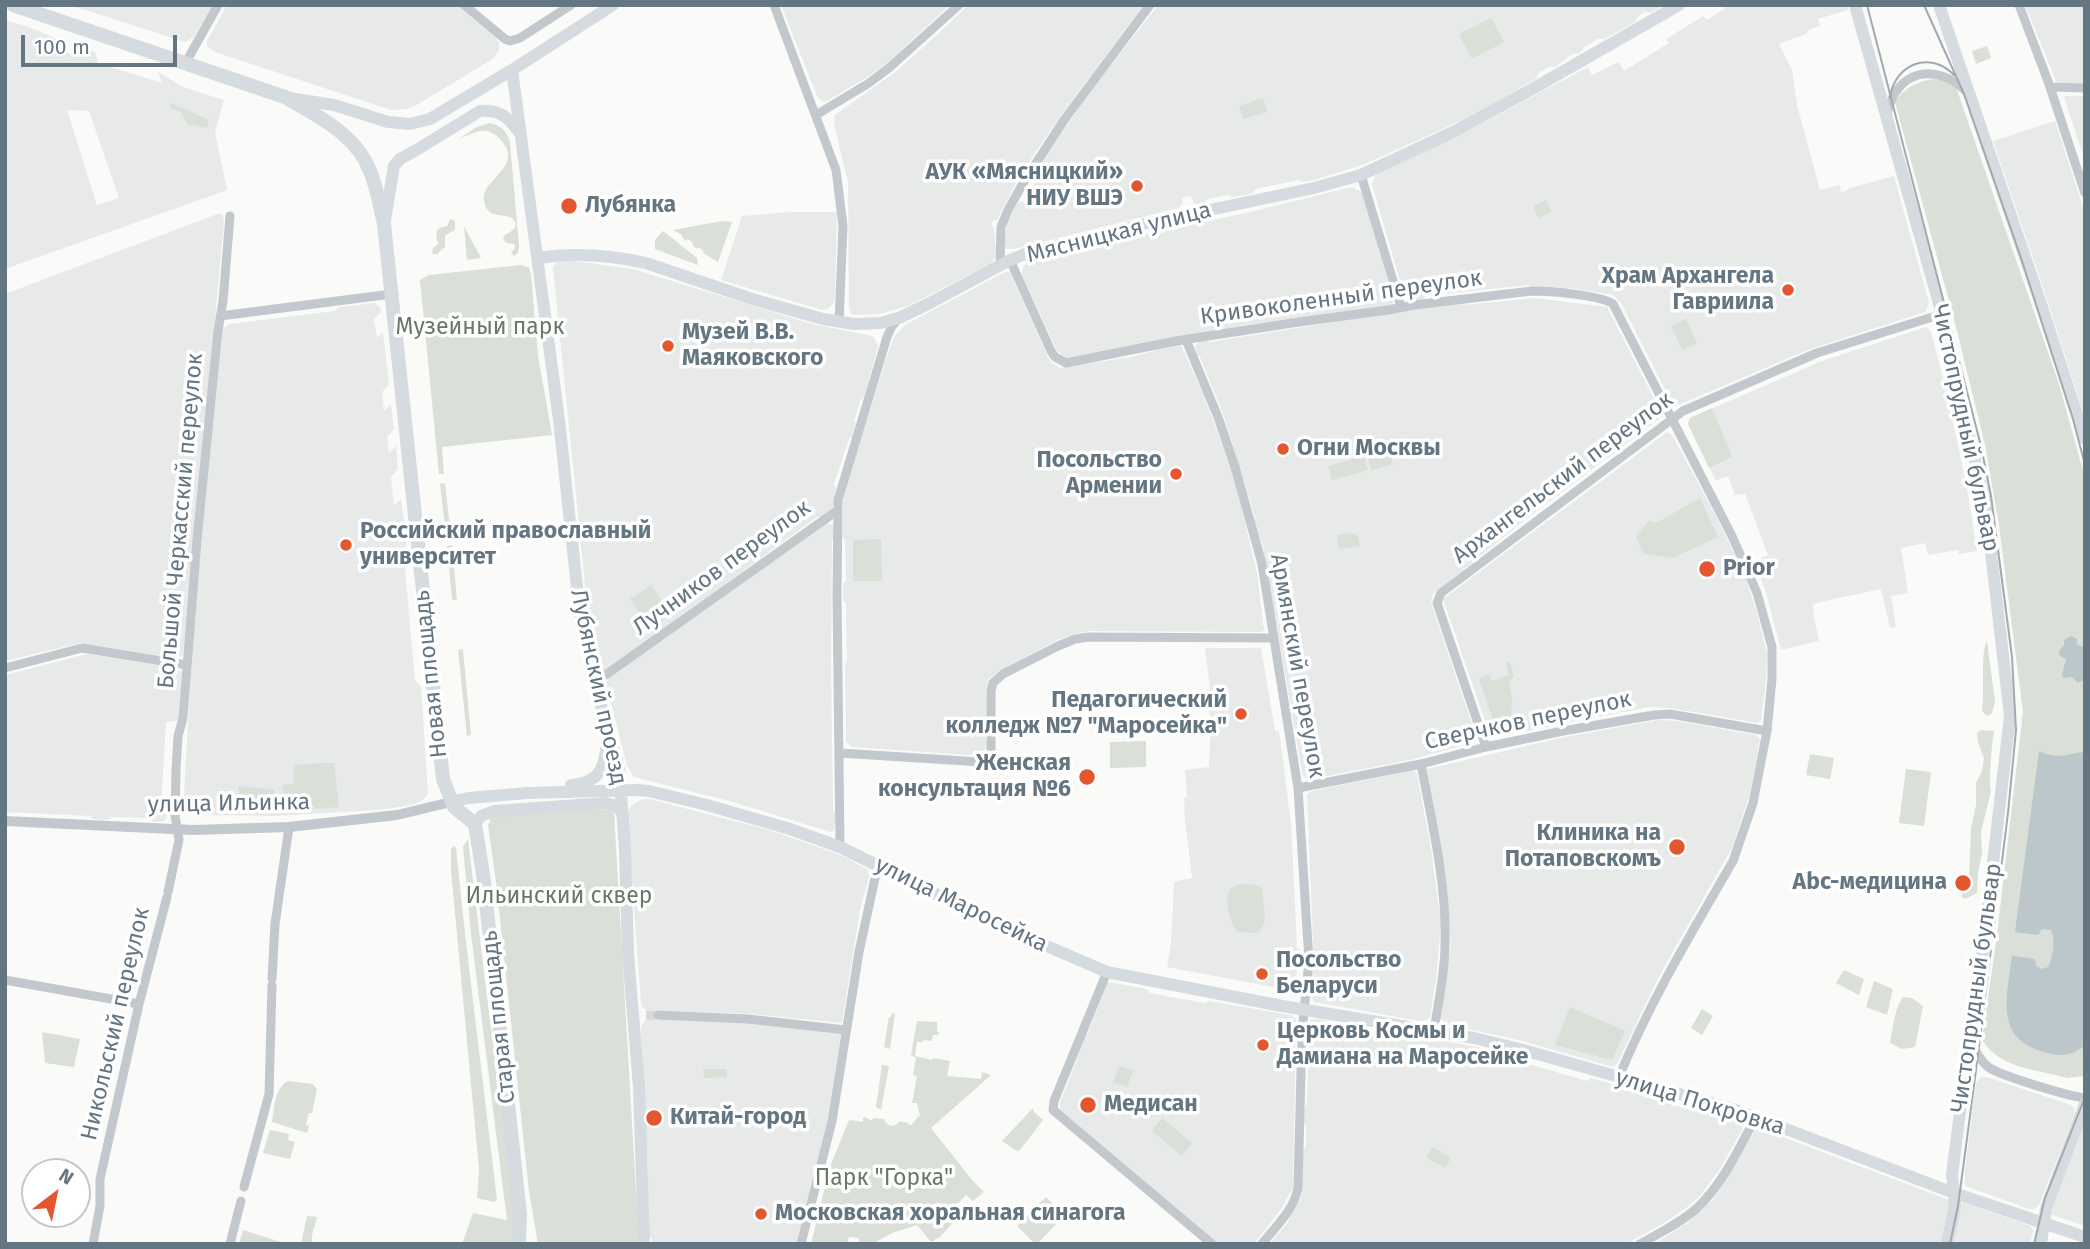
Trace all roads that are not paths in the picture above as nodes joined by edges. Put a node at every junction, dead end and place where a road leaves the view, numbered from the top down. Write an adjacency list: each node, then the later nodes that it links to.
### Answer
1 (13, 5): 13 (main road, Новая площадь)
2 (218, 5): 13 (street)
3 (464, 5): 4 (street)
4 (571, 5)
5 (613, 5): 14 (main road)
6 (774, 5): 19 (street)
7 (959, 5): 19 (street)
8 (1150, 5): 27 (street)
9 (1679, 5): 22 (main road, Мясницкая улица)
10 (1855, 5): 20 (main road, Чистопрудный бульвар)
11 (1939, 5): 17 (main road)
12 (2019, 5): 15 (street)
13 (185, 64): 18 (main road, Новая площадь)
14 (512, 69): 18 (main road); 21 (main road, Лубянский проезд)
15 (2050, 87): 16 (street); 23 (street)
16 (2085, 88)
17 (1970, 96): 20 (street); 36 (main road)
18 (285, 97): 25 (main road, Новая площадь)
19 (816, 115): 33 (street)
20 (1886, 118): 30 (main road, Чистопрудный бульвар)
21 (521, 135): 25 (main road); 26 (main road, Лубянский проезд)
22 (1361, 174): 27 (main road, Мясницкая улица); 29 (street)
23 (2085, 193)
24 (230, 216): 31 (street, Большой Черкасский переулок)
25 (384, 224): 28 (main road, Новая площадь)
26 (538, 258): 33 (main road, Мясницкая улица); 41 (main road, Лубянский проезд)
27 (1005, 263): 32 (main road, Мясницкая улица); 34 (street, Кривоколенный переулок)
28 (392, 295): 31 (street); 50 (main road, Новая площадь)
29 (1401, 307): 34 (street, Кривоколенный переулок); 35 (street, Кривоколенный переулок)
30 (1942, 314): 35 (street, Архангельский переулок); 65 (main road, Чистопрудный бульвар)
31 (220, 316): 39 (street, Большой Черкасский переулок)
32 (901, 317): 33 (main road, Мясницкая улица); 37 (street)
33 (839, 322)
34 (1186, 340): 38 (street, Армянский переулок)
35 (1672, 418): 43 (street); 44 (street, Архангельский переулок)
36 (2085, 439)
37 (838, 510): 41 (street, Лучников переулок); 45 (street)
38 (1274, 638): 45 (street); 47 (street, Армянский переулок)
39 (187, 665): 40 (street); 54 (street, Большой Черкасский переулок)
40 (5, 668)
41 (594, 681): 42 (main road, Лубянский проезд)
42 (605, 716): 48 (main road, Лубянский проезд); 49 (main road)
43 (1767, 731): 44 (street, Сверчков переулок); 66 (street)
44 (1486, 747): 46 (street, Сверчков переулок)
45 (840, 753): 56 (street)
46 (1421, 764): 47 (street, Сверчков переулок); 64 (street)
47 (1298, 788): 61 (street, Армянский переулок)
48 (621, 789): 49 (main road, улица Маросейка); 51 (main road, Лубянский проезд); 56 (main road, улица Маросейка)
49 (527, 793): 50 (main road)
50 (451, 802): 53 (main road); 55 (street, улица Ильинка)
51 (623, 814): 53 (main road); 78 (main road, Лубянский проезд)
52 (5, 821): 54 (street, улица Ильинка)
53 (475, 824): 77 (main road, Старая площадь)
54 (176, 828): 55 (street, улица Ильинка); 60 (street, Никольский переулок)
55 (289, 828): 70 (street)
56 (840, 846): 57 (main road, улица Маросейка)
57 (877, 864): 58 (main road, улица Маросейка); 63 (street)
58 (1107, 972): 61 (main road, улица Маросейка); 80 (street)
59 (5, 979): 60 (street)
60 (139, 1004): 75 (street, Никольский переулок)
61 (1304, 1010): 64 (main road, улица Покровка); 81 (street, Армянский переулок)
62 (659, 1015): 63 (street)
63 (846, 1030): 79 (street)
64 (1434, 1031): 66 (main road, улица Покровка)
65 (1972, 1044): 67 (street); 71 (main road, Чистопрудный бульвар)
66 (1619, 1077): 69 (main road, улица Покровка)
67 (2085, 1098)
68 (2085, 1104): 73 (main road)
69 (1756, 1117): 71 (main road, улица Покровка); 82 (street)
70 (244, 1187)
71 (1954, 1193): 73 (main road, улица Покровка); 83 (main road, Чистопрудный бульвар)
72 (241, 1201): 76 (street)
73 (2043, 1224): 74 (main road, улица Покровка); 84 (main road)
74 (2085, 1237)
75 (93, 1244)
76 (230, 1244)
77 (519, 1244)
78 (644, 1244)
79 (801, 1244)
80 (1212, 1244)
81 (1262, 1244)
82 (1640, 1244)
83 (1947, 1244)
84 (2041, 1244)

